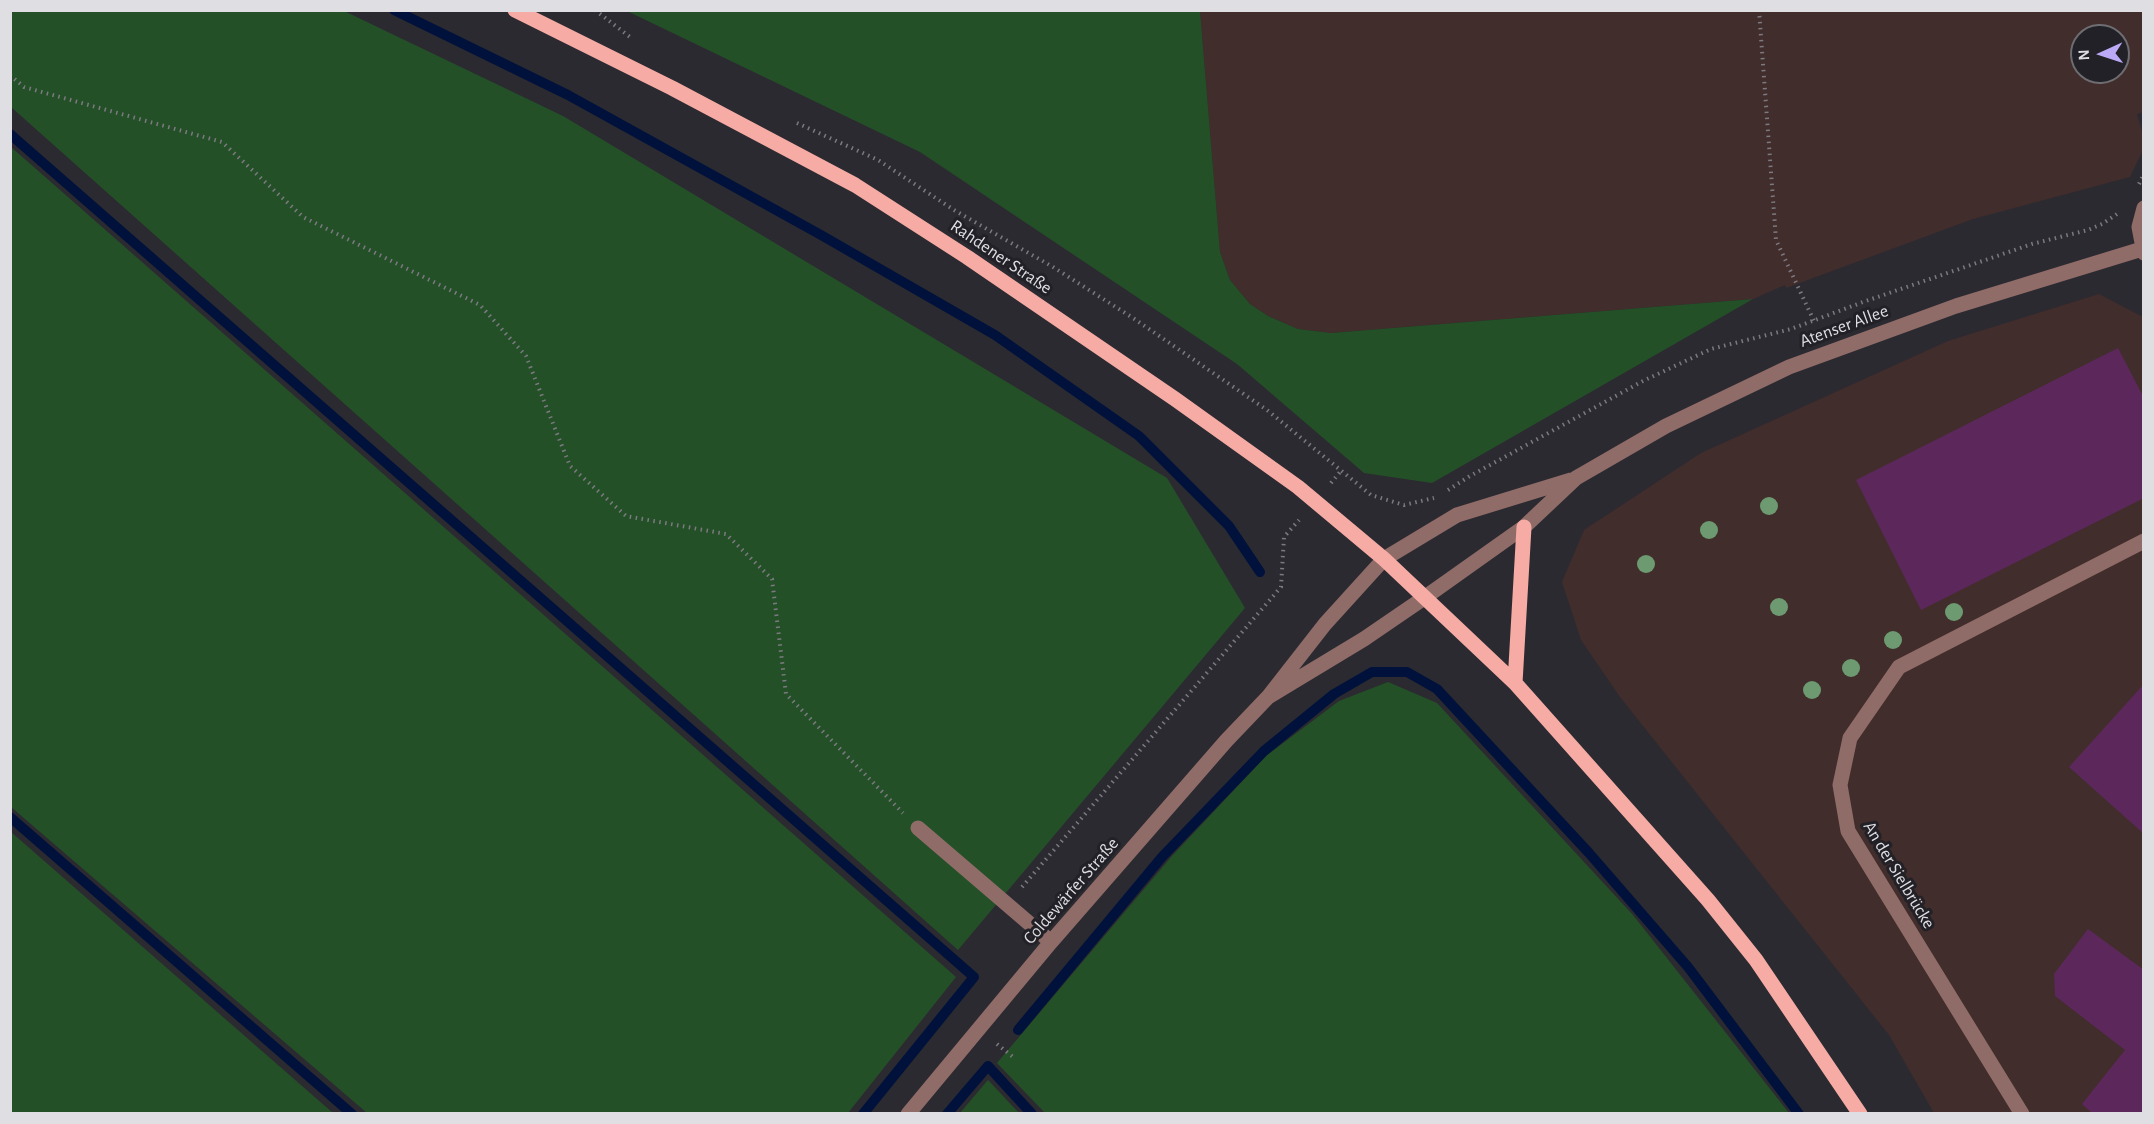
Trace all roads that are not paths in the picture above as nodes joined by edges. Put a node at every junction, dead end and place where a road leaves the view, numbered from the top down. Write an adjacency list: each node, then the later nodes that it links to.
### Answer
1 (515, 10): 7 (main road, Rahdener Straße)
2 (2144, 208): 3 (street)
3 (2143, 251): 4 (street, Atenser Allee)
4 (1576, 478): 5 (street, Atenser Allee); 7 (street, Atenser Allee)
5 (1524, 527): 8 (street, Atenser Allee); 9 (main road)
6 (2144, 541): 15 (street, An der Sielbrücke)
7 (1384, 559): 8 (main road, Rahdener Straße); 10 (street, Coldewärfer Straße)
8 (1424, 598): 9 (main road, Rahdener Straße); 10 (street, Coldewärfer Straße)
9 (1515, 683): 14 (main road, Rahdener Straße)
10 (1268, 698): 12 (street, Coldewärfer Straße)
11 (918, 828): 12 (street)
12 (1051, 942): 13 (street, Coldewärfer Straße)
13 (908, 1113)
14 (1860, 1113)
15 (2022, 1113)

